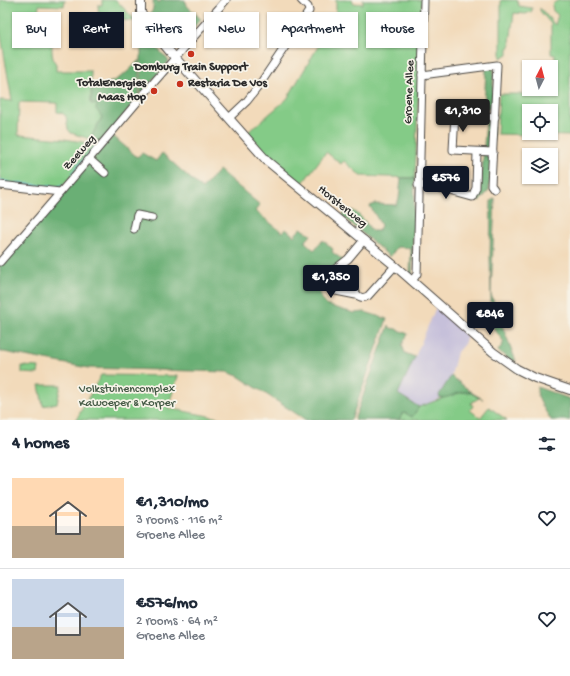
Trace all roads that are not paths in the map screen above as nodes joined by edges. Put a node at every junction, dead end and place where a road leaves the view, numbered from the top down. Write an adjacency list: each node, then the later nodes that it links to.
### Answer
1 (141, 0): 5 (main road, Horsterweg)
2 (226, 0): 5 (street, Zeeweg)
3 (301, 0): 8 (street)
4 (424, 0): 6 (street, Groene Allee)
5 (176, 58): 8 (main road, Horsterweg); 11 (street, Zeeweg)
6 (422, 75): 7 (street); 14 (street, Groene Allee)
7 (495, 117): 9 (street); 10 (street)
8 (228, 118): 19 (main road, Horsterweg)
9 (477, 152): 10 (street); 14 (street)
10 (493, 152): 15 (street)
11 (89, 159): 12 (street); 16 (street, Zeeweg)
12 (105, 173)
13 (0, 185): 16 (street)
14 (418, 185): 23 (street, Groene Allee)
15 (494, 189)
16 (60, 192): 20 (street, Zeeweg)
17 (152, 218): 18 (street)
18 (134, 229)
19 (364, 240): 21 (main road, Horsterweg); 22 (street)
20 (0, 262)
21 (395, 266): 23 (main road, Horsterweg); 24 (street)
22 (340, 277): 24 (street); 24 (street)
23 (412, 281): 25 (main road, Horsterweg)
24 (356, 295)
25 (570, 390)

